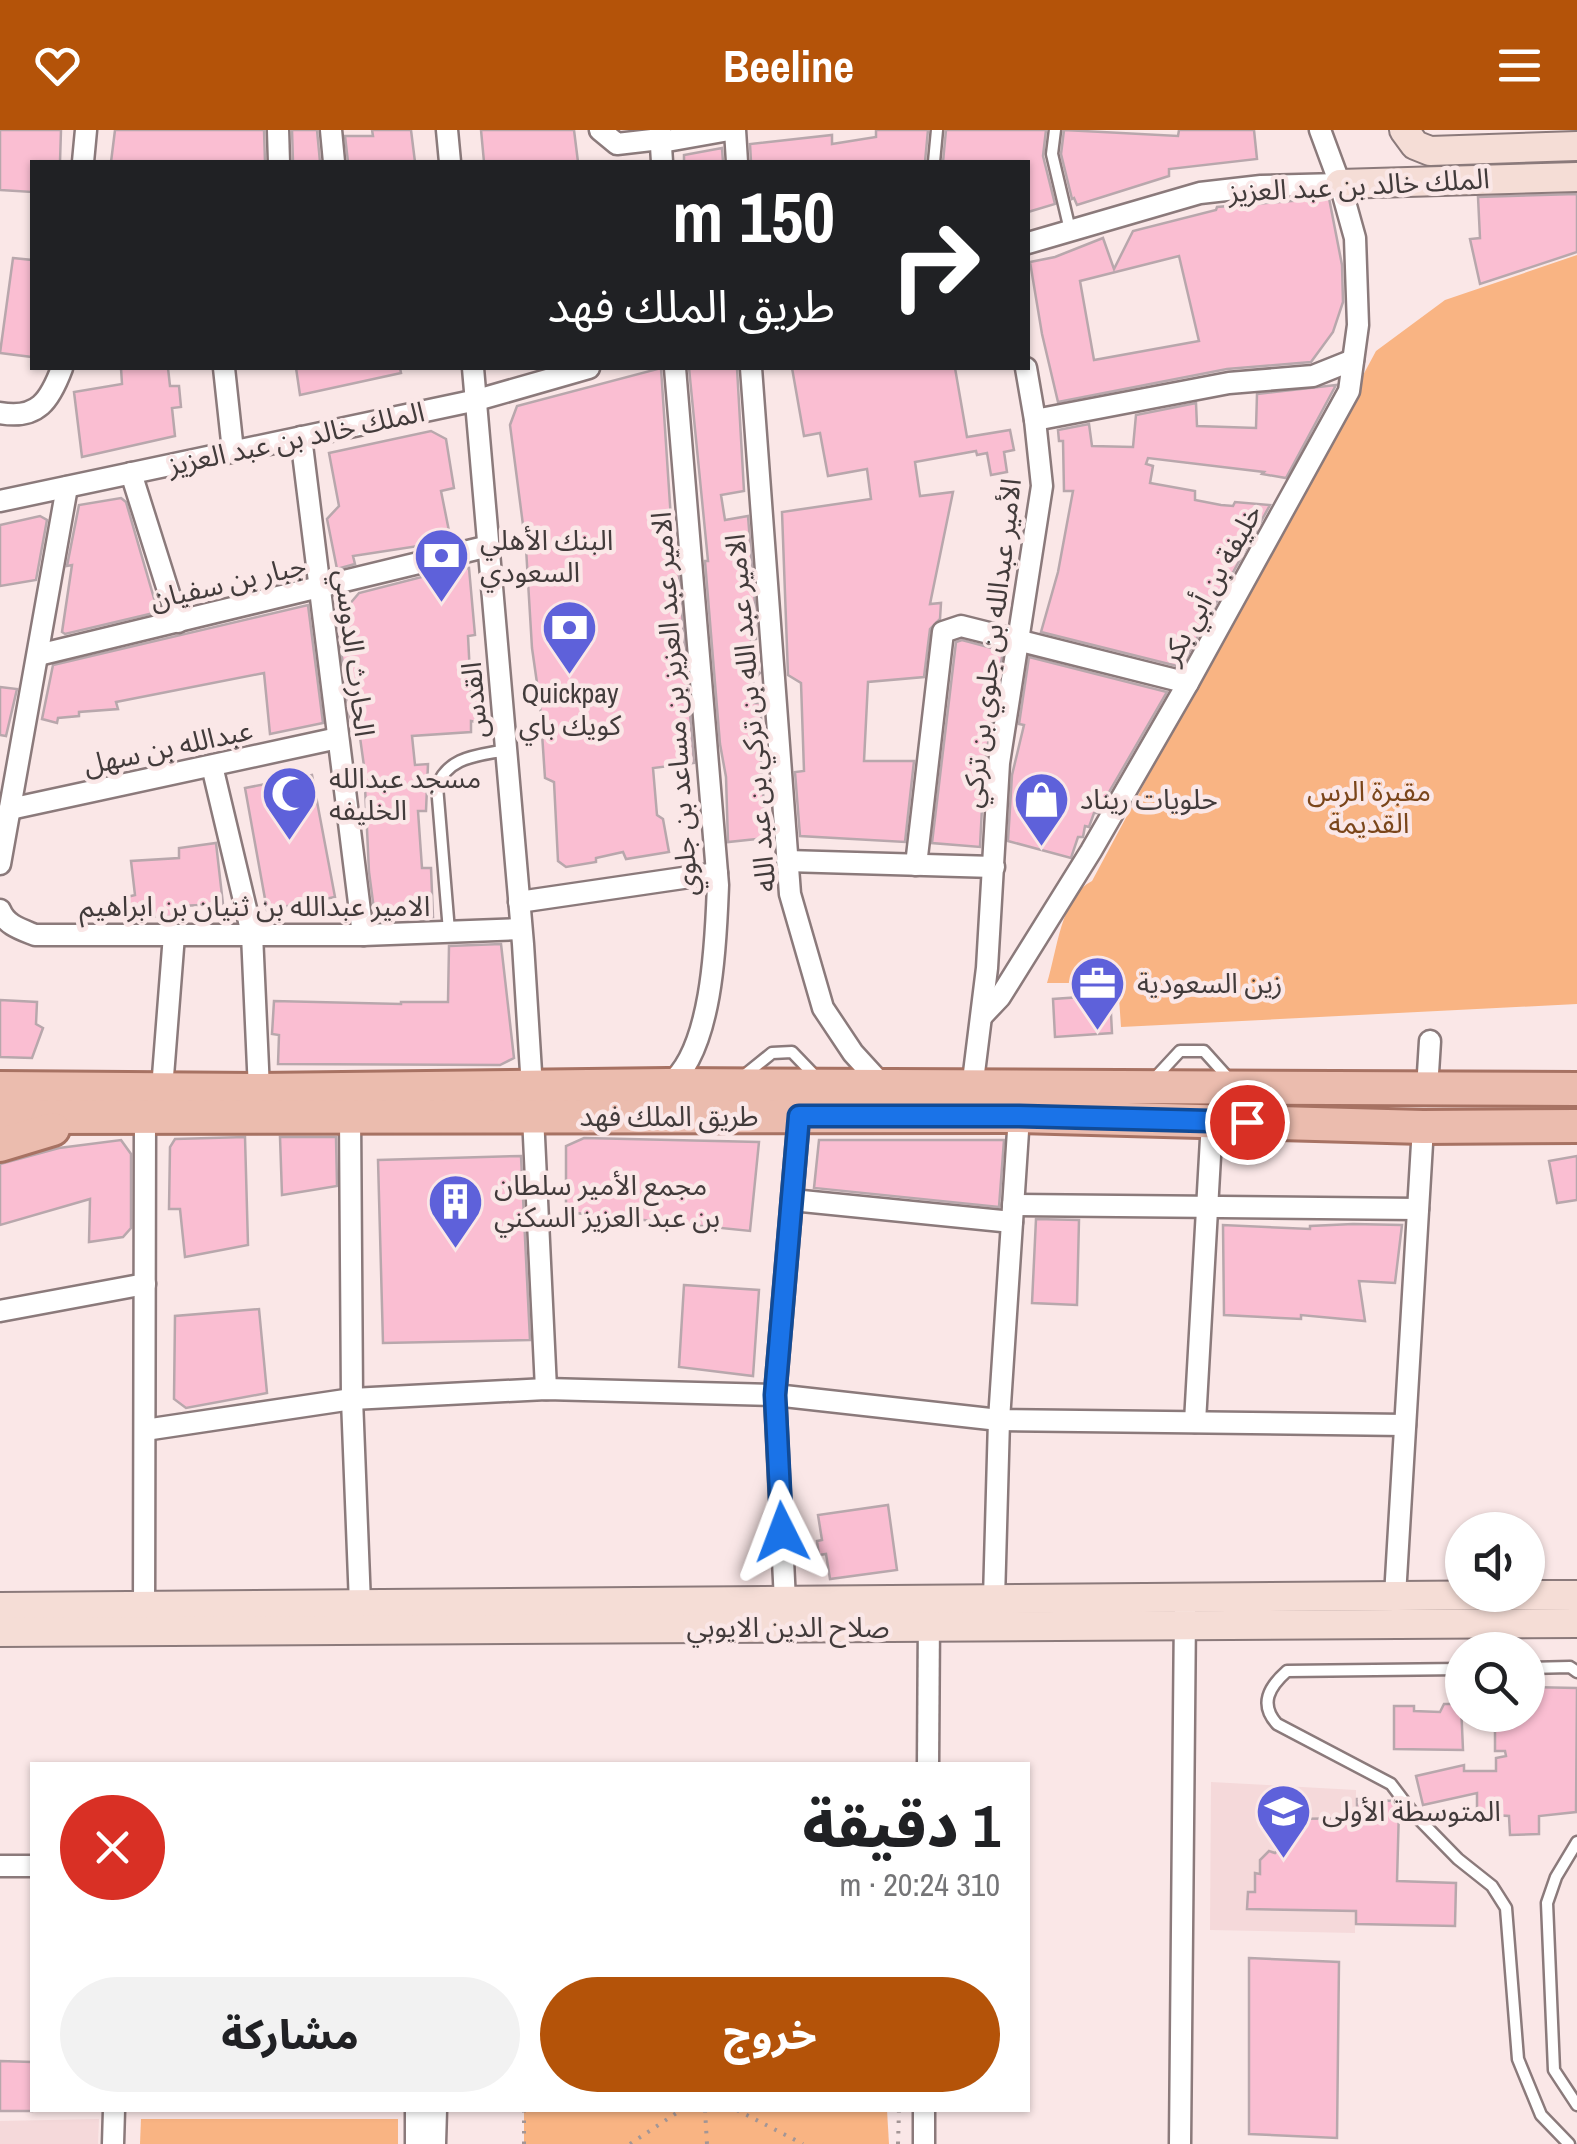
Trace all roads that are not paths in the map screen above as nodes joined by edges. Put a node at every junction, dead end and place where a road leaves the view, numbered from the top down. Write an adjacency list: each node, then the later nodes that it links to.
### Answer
1 (86, 130): 13 (street)
2 (278, 130): 14 (street)
3 (331, 130): 15 (street)
4 (447, 130): 16 (street)
5 (600, 130): 10 (street)
6 (732, 130): 10 (street); 18 (street)
7 (937, 130): 19 (lane)
8 (1055, 130): 22 (lane)
9 (1404, 130): 12 (street, الملك خالد بن عبد العزيز)
10 (660, 134): 17 (street)
11 (1326, 134): 21 (street, خليفة بن أبي بكر)
12 (1577, 146)
13 (83, 160)
14 (279, 160)
15 (334, 160)
16 (450, 160)
17 (662, 160)
18 (738, 160)
19 (934, 160)
20 (1577, 177): 21 (street, الملك خالد بن عبد العزيز)
21 (1340, 184): 22 (street, الملك خالد بن عبد العزيز); 24 (street, خليفة بن أبي بكر)
22 (1070, 230): 23 (street, الملك خالد بن عبد العزيز)
23 (1030, 242)
24 (1353, 360): 34 (street); 45 (street, خليفة بن أبي بكر)
25 (61, 370): 33 (street)
26 (224, 370): 36 (street)
27 (473, 370): 32 (street, القدس)
28 (583, 370): 32 (street, الملك خالد بن عبد العزيز)
29 (675, 370): 54 (street, الامير عبد العزيز بن مساعد بن جلوي)
30 (751, 370): 50 (street, الامير عبد الله بن تركي بن عبد الله)
31 (1026, 370): 34 (street, الأمير عبدالله بن جلوي بن تركي)
32 (476, 400): 35 (street, الملك خالد بن عبد العزيز); 40 (street, القدس)
33 (0, 412)
34 (1036, 420): 43 (street, الأمير عبدالله بن جلوي بن تركي)
35 (301, 437): 36 (street, الملك خالد بن عبد العزيز); 41 (street, الحارث الدوسي)
36 (233, 451): 37 (street, الملك خالد بن عبد العزيز)
37 (131, 473): 38 (street, الملك خالد بن عبد العزيز); 42 (street)
38 (67, 486): 39 (street, الملك خالد بن عبد العزيز); 44 (street)
39 (0, 501)
40 (489, 546): 41 (street, جبار بن سفيان); 47 (street, القدس)
41 (320, 588): 42 (street, جبار بن سفيان); 46 (street, الحارث الدوسي)
42 (178, 622): 44 (street, جبار بن سفيان)
43 (1020, 642): 45 (street); 52 (street); 53 (street, الأمير عبدالله بن جلوي بن تركي)
44 (38, 655): 49 (street)
45 (1188, 683): 62 (street, خليفة بن أبي بكر)
46 (338, 738): 48 (street, عبدالله بن سهل); 61 (street, الحارث الدوسي)
47 (506, 750): 55 (street, القدس); 58 (lane)
48 (212, 766): 49 (street, عبدالله بن سهل); 60 (street)
49 (10, 810): 51 (street)
50 (787, 861): 52 (street); 66 (street, الامير عبد الله بن تركي بن عبد الله)
51 (0, 864)
52 (916, 865): 53 (street)
53 (994, 867): 62 (street, خليفة بن أبي بكر)
54 (717, 873): 55 (street); 64 (street, الامير عبد العزيز بن مساعد بن جلوي)
55 (519, 902): 57 (street, القدس)
56 (0, 910): 59 (street, الامير عبدالله بن ثنيان بن ابراهيم)
57 (521, 929): 58 (street, الامير عبدالله بن ثنيان بن ابراهيم); 72 (street, القدس)
58 (449, 932): 61 (street, الامير عبدالله بن ثنيان بن ابراهيم)
59 (174, 934): 60 (street, الامير عبدالله بن ثنيان بن ابراهيم); 71 (street)
60 (252, 934): 61 (street, الامير عبدالله بن ثنيان بن ابراهيم); 70 (street)
61 (364, 934)
62 (982, 1016): 67 (street, خليفة بن أبي بكر)
63 (1430, 1041): 68 (street)
64 (668, 1085): 66 (main road, طريق الملك فهد); 72 (main road, طريق الملك فهد)
65 (0, 1088): 71 (main road, طريق الملك فهد)
66 (885, 1088): 67 (main road, طريق الملك فهد)
67 (972, 1089): 73 (main road, طريق الملك فهد)
68 (1427, 1089): 69 (main road, طريق الملك فهد); 73 (main road, طريق الملك فهد)
69 (1577, 1089)
70 (259, 1090): 71 (main road, طريق الملك فهد); 72 (main road, طريق الملك فهد)
71 (154, 1102): 74 (main road, طريق الملك فهد); 75 (main road, طريق الملك فهد); 86 (street)
72 (533, 1102): 75 (main road, طريق الملك فهد); 76 (main road, طريق الملك فهد); 88 (street, القدس)
73 (1216, 1105): 77 (main road, طريق الملك فهد); 79 (main road, طريق الملك فهد); 83 (street)
74 (112, 1115): 78 (main road, طريق الملك فهد); 81 (main road)
75 (350, 1116): 90 (street)
76 (799, 1116): 77 (main road, طريق الملك فهد); 82 (street)
77 (1019, 1116): 85 (street)
78 (0, 1117)
79 (1422, 1126): 80 (main road, طريق الملك فهد); 84 (street)
80 (1577, 1126)
81 (0, 1145)
82 (792, 1200): 85 (street); 89 (street)
83 (1207, 1208): 84 (street); 85 (street); 92 (street)
84 (1418, 1209): 93 (street)
85 (1012, 1214): 91 (street)
86 (145, 1284): 87 (street); 94 (street)
87 (0, 1311)
88 (546, 1390): 89 (street); 90 (street)
89 (775, 1395): 91 (street); 100 (street)
90 (352, 1399): 94 (street); 101 (street)
91 (999, 1420): 92 (street); 99 (street)
92 (1195, 1422): 93 (street)
93 (1405, 1425): 97 (street)
94 (144, 1430): 105 (street)
95 (1545, 1595): 96 (street, صلاح الدين الايوبي)
96 (1577, 1595)
97 (1395, 1596): 98 (street, صلاح الدين الايوبي); 103 (street, صلاح الدين الايوبي)
98 (1445, 1596)
99 (994, 1599): 103 (street, صلاح الدين الايوبي); 104 (street, صلاح الدين الايوبي)
100 (784, 1600): 101 (street, صلاح الدين الايوبي); 104 (street, صلاح الدين الايوبي)
101 (360, 1604): 105 (street, صلاح الدين الايوبي)
102 (0, 1607): 105 (street, صلاح الدين الايوبي)
103 (1185, 1611): 104 (street, صلاح الدين الايوبي); 106 (street, صلاح الدين الايوبي); 124 (street)
104 (929, 1613): 105 (street, صلاح الدين الايوبي); 111 (street)
105 (144, 1618): 107 (street, صلاح الدين الايوبي)
106 (1577, 1623)
107 (0, 1632)
108 (1545, 1668): 110 (lane)
109 (1445, 1669): 125 (lane)
110 (1577, 1672)
111 (928, 1762)
112 (1577, 1842): 115 (lane)
113 (0, 1866): 114 (street)
114 (30, 1866)
115 (1577, 2105)
116 (114, 2112): 120 (street)
117 (416, 2112): 121 (street)
118 (436, 2112): 122 (street)
119 (924, 2112): 123 (street)
120 (113, 2144)
121 (416, 2144)
122 (435, 2144)
123 (924, 2144)
124 (1180, 2144)
125 (1569, 2144)

